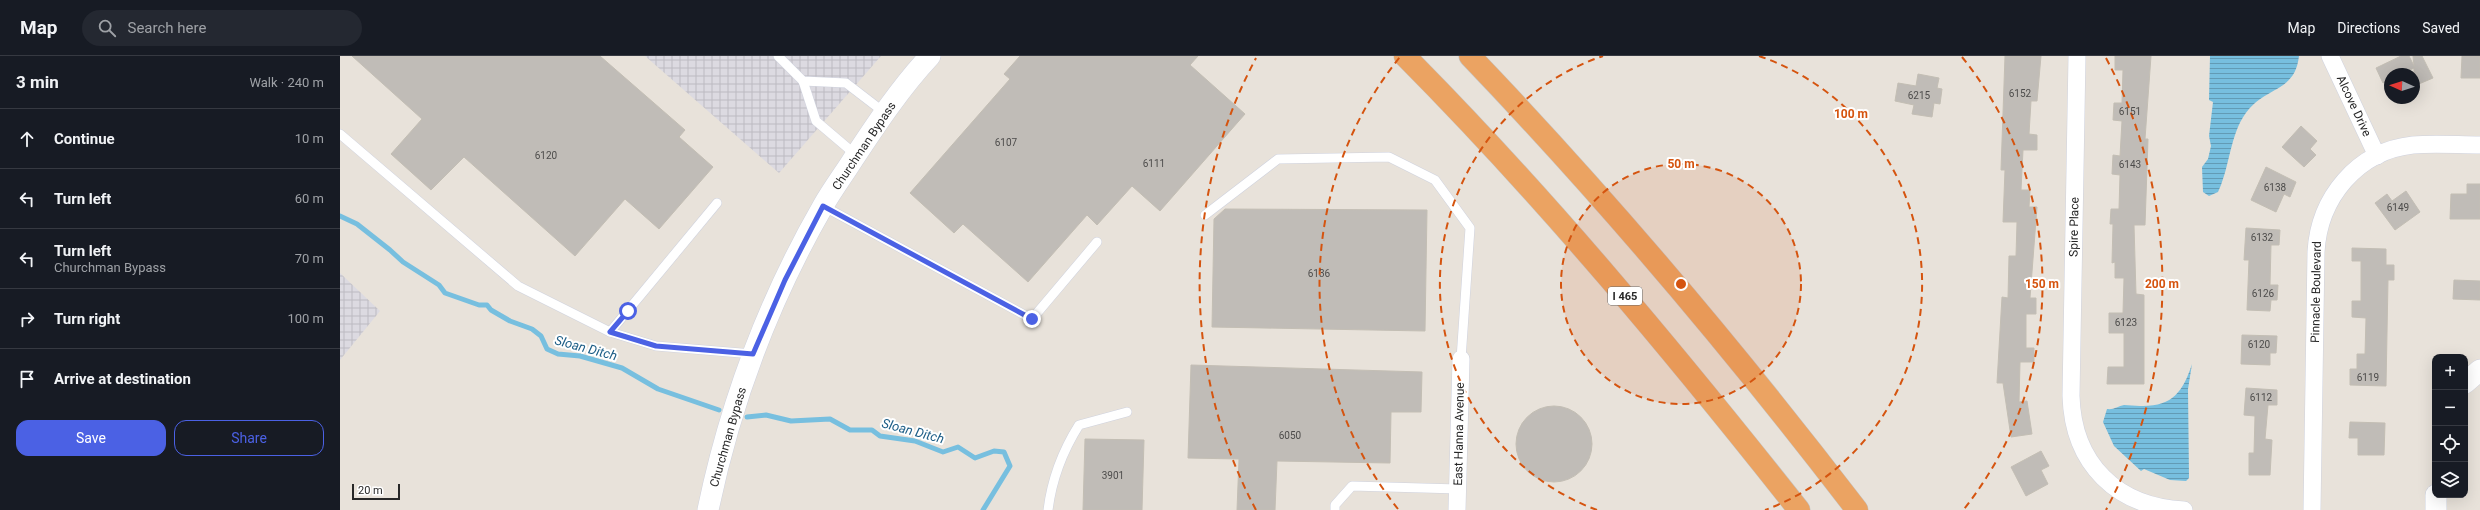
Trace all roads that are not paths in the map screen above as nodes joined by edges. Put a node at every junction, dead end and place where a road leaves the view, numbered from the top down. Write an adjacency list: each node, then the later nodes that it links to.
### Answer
1 (930, 56): 8 (street, Churchman Bypass)
2 (1405, 56): 29 (highway, I 465)
3 (1470, 56): 30 (highway)
4 (2077, 56): 31 (street, Spire Place)
5 (2330, 56): 12 (street, Alcove Drive)
6 (784, 58): 7 (lane)
7 (803, 81): 8 (lane); 11 (lane)
8 (885, 113): 11 (street, Churchman Bypass)
9 (340, 134): 17 (lane)
10 (2480, 145): 12 (street, Pinnacle Boulevard)
11 (856, 155): 14 (street, Churchman Bypass)
12 (2377, 156): 32 (street, Pinnacle Boulevard)
13 (717, 203): 17 (lane)
14 (823, 206): 16 (lane); 18 (street, Churchman Bypass)
15 (1205, 215): 19 (lane)
16 (1097, 242)
17 (610, 332): 18 (lane)
18 (753, 354): 25 (street, Churchman Bypass)
19 (1461, 359): 23 (street, East Hanna Avenue)
20 (2480, 370): 21 (street)
21 (2468, 380)
22 (1127, 412): 26 (lane)
23 (1458, 489): 27 (lane); 28 (street, East Hanna Avenue)
24 (2436, 498): 33 (street)
25 (708, 510)
26 (1048, 510)
27 (1334, 510)
28 (1457, 510)
29 (1798, 510)
30 (1857, 510)
31 (2184, 510)
32 (2312, 510)
33 (2436, 510)

